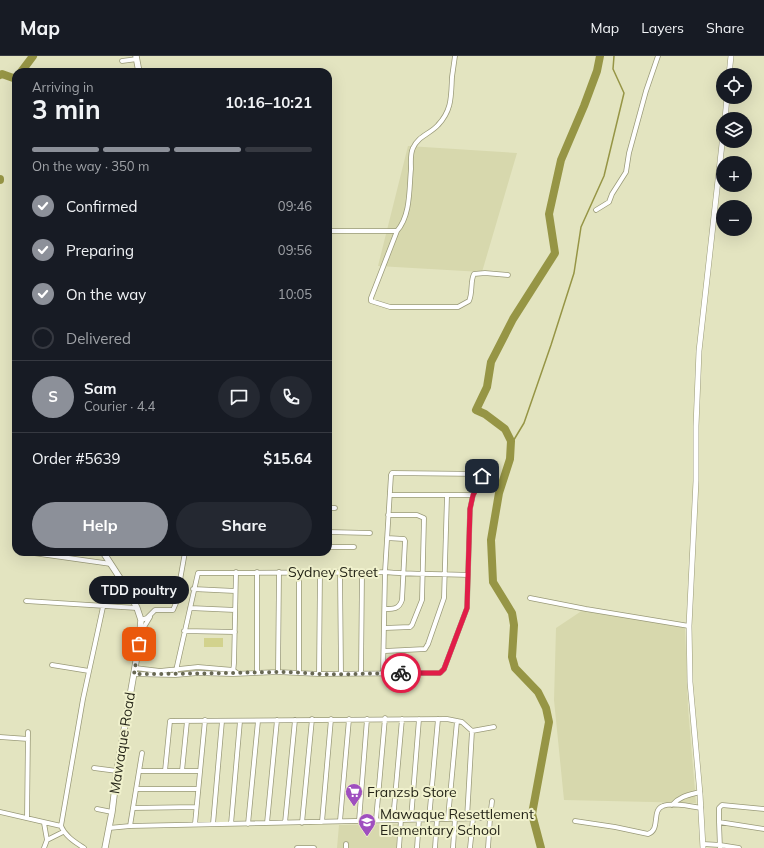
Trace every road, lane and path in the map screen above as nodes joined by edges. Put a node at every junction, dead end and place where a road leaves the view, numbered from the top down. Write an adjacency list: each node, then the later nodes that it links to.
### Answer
1 (455, 56): 11 (street)
2 (658, 56): 9 (street)
3 (731, 56): 7 (street)
4 (136, 57): 5 (street); 6 (main road)
5 (122, 61)
6 (138, 68)
7 (730, 68)
8 (722, 148): 49 (street)
9 (596, 210)
10 (332, 231): 11 (street)
11 (397, 231): 12 (street)
12 (508, 275)
13 (390, 495): 14 (street); 15 (street); 16 (street)
14 (473, 495): 15 (street); 37 (street)
15 (447, 496): 35 (street)
16 (388, 516): 19 (street); 34 (street)
17 (332, 532): 18 (street)
18 (370, 533)
19 (387, 538): 31 (street); 36 (street)
20 (332, 547): 21 (street)
21 (354, 547)
22 (54, 556): 25 (street)
23 (106, 556): 25 (main road, Mawaque Road)
24 (184, 556): 47 (street)
25 (111, 564): 43 (main road, Mawaque Road)
26 (236, 572): 27 (street, Sydney Street); 38 (street, Sydney Street); 39 (street)
27 (257, 572): 28 (street, Sydney Street); 62 (street)
28 (279, 572): 32 (street, Sydney Street); 63 (street)
29 (320, 572): 32 (street, Sydney Street); 33 (street, Sydney Street); 68 (street)
30 (362, 572): 31 (street, Sydney Street); 33 (street, Sydney Street); 66 (street)
31 (385, 572): 36 (street, Sydney Street); 45 (street)
32 (299, 573): 64 (street)
33 (340, 573): 69 (street)
34 (424, 573): 35 (street, Sydney Street); 36 (street, Sydney Street); 50 (street)
35 (445, 573): 37 (street, Sydney Street); 54 (street)
36 (404, 574): 45 (street)
37 (468, 575): 67 (street)
38 (193, 589): 39 (street); 44 (street)
39 (235, 591): 46 (street)
40 (530, 598): 49 (street)
41 (26, 601): 42 (street)
42 (103, 607): 43 (street); 58 (street)
43 (137, 608): 48 (main road, Mawaque Road)
44 (190, 608): 46 (street); 51 (street)
45 (385, 609): 50 (street)
46 (235, 610): 52 (street)
47 (151, 615): 48 (street); 53 (street)
48 (141, 620): 53 (main road, Mawaque Road)
49 (689, 626): 101 (street)
50 (385, 628): 54 (street)
51 (184, 632): 52 (street); 57 (street)
52 (234, 632): 61 (street)
53 (140, 635): 59 (main road, Mawaque Road)
54 (385, 651): 67 (street)
55 (52, 665): 58 (street)
56 (198, 667): 57 (street); 60 (street); 65 (street)
57 (175, 669): 59 (street); 70 (street)
58 (89, 671): 137 (street)
59 (134, 671): 70 (street); 94 (main road, Mawaque Road)
60 (214, 671): 61 (street); 65 (street)
61 (234, 672): 62 (street)
62 (257, 672): 63 (street)
63 (278, 672): 64 (street)
64 (298, 672): 68 (street)
65 (198, 673): 70 (street)
66 (362, 673): 67 (street); 69 (street)
67 (384, 673)
68 (319, 674): 69 (street)
69 (341, 674)
70 (175, 675)
71 (385, 718): 75 (street); 76 (street); 122 (street)
72 (312, 719): 73 (street); 82 (street); 132 (street)
73 (331, 719): 74 (street); 126 (street)
74 (349, 719): 75 (street); 124 (street)
75 (367, 719): 125 (street)
76 (402, 719): 77 (street); 123 (street)
77 (419, 719): 78 (street); 118 (street)
78 (438, 719): 83 (street); 120 (street)
79 (205, 720): 84 (street); 85 (street); 98 (street)
80 (258, 720): 81 (street); 86 (street); 136 (street)
81 (276, 720): 82 (street); 130 (street)
82 (294, 720): 131 (street)
83 (457, 720): 88 (street); 112 (street)
84 (187, 721): 96 (street); 97 (street)
85 (222, 721): 86 (street); 134 (street)
86 (240, 721): 135 (street)
87 (494, 727): 88 (street)
88 (472, 731): 114 (street)
89 (28, 732): 91 (street)
90 (0, 736): 91 (street)
91 (28, 739): 111 (street)
92 (142, 753): 95 (street)
93 (94, 768): 94 (street)
94 (117, 771): 110 (main road, Mawaque Road)
95 (139, 771): 96 (street); 100 (street)
96 (164, 771): 97 (street)
97 (182, 771): 98 (street)
98 (199, 771): 99 (street)
99 (198, 789): 100 (street); 104 (street)
100 (136, 790): 105 (street)
101 (700, 792): 103 (street); 106 (street)
102 (492, 801): 116 (street)
103 (672, 805): 106 (street); 127 (street)
104 (196, 806): 105 (street); 133 (street)
105 (133, 808): 138 (street)
106 (701, 808): 143 (street)
107 (97, 809): 110 (street)
108 (764, 809): 128 (street)
109 (0, 812): 111 (street)
110 (112, 812): 139 (main road, Mawaque Road)
111 (27, 818): 129 (street)
112 (448, 818): 113 (street); 121 (street)
113 (455, 818): 114 (street); 153 (street)
114 (466, 818): 115 (street)
115 (473, 818): 116 (street); 154 (street)
116 (490, 818): 155 (street)
117 (401, 819): 118 (street); 123 (street); 150 (street)
118 (411, 819): 119 (street)
119 (419, 819): 120 (street); 151 (street)
120 (429, 819): 121 (street)
121 (437, 819): 152 (street)
122 (376, 820): 123 (street); 125 (street)
123 (393, 820)
124 (340, 821): 125 (street); 126 (street)
125 (359, 821)
126 (322, 822): 132 (street)
127 (575, 822)
128 (719, 822): 140 (street); 144 (street)
129 (44, 823): 137 (street); 142 (street)
130 (267, 823): 131 (street); 136 (street)
131 (285, 823): 132 (street)
132 (302, 823)
133 (195, 824): 134 (street); 138 (street)
134 (213, 824): 135 (street)
135 (231, 824): 136 (street)
136 (248, 824)
137 (61, 826): 141 (street)
138 (130, 826): 139 (street)
139 (109, 828): 147 (main road, Mawaque Road)
140 (764, 829)
141 (63, 832): 142 (street); 146 (street)
142 (47, 840): 145 (street)
143 (703, 846): 144 (street)
144 (720, 846): 156 (street)
145 (44, 848)
146 (84, 848)
147 (105, 848)
148 (297, 848): 149 (street)
149 (314, 848)
150 (399, 848)
151 (417, 848)
152 (435, 848)
153 (453, 848)
154 (470, 848)
155 (488, 848)
156 (739, 848)

